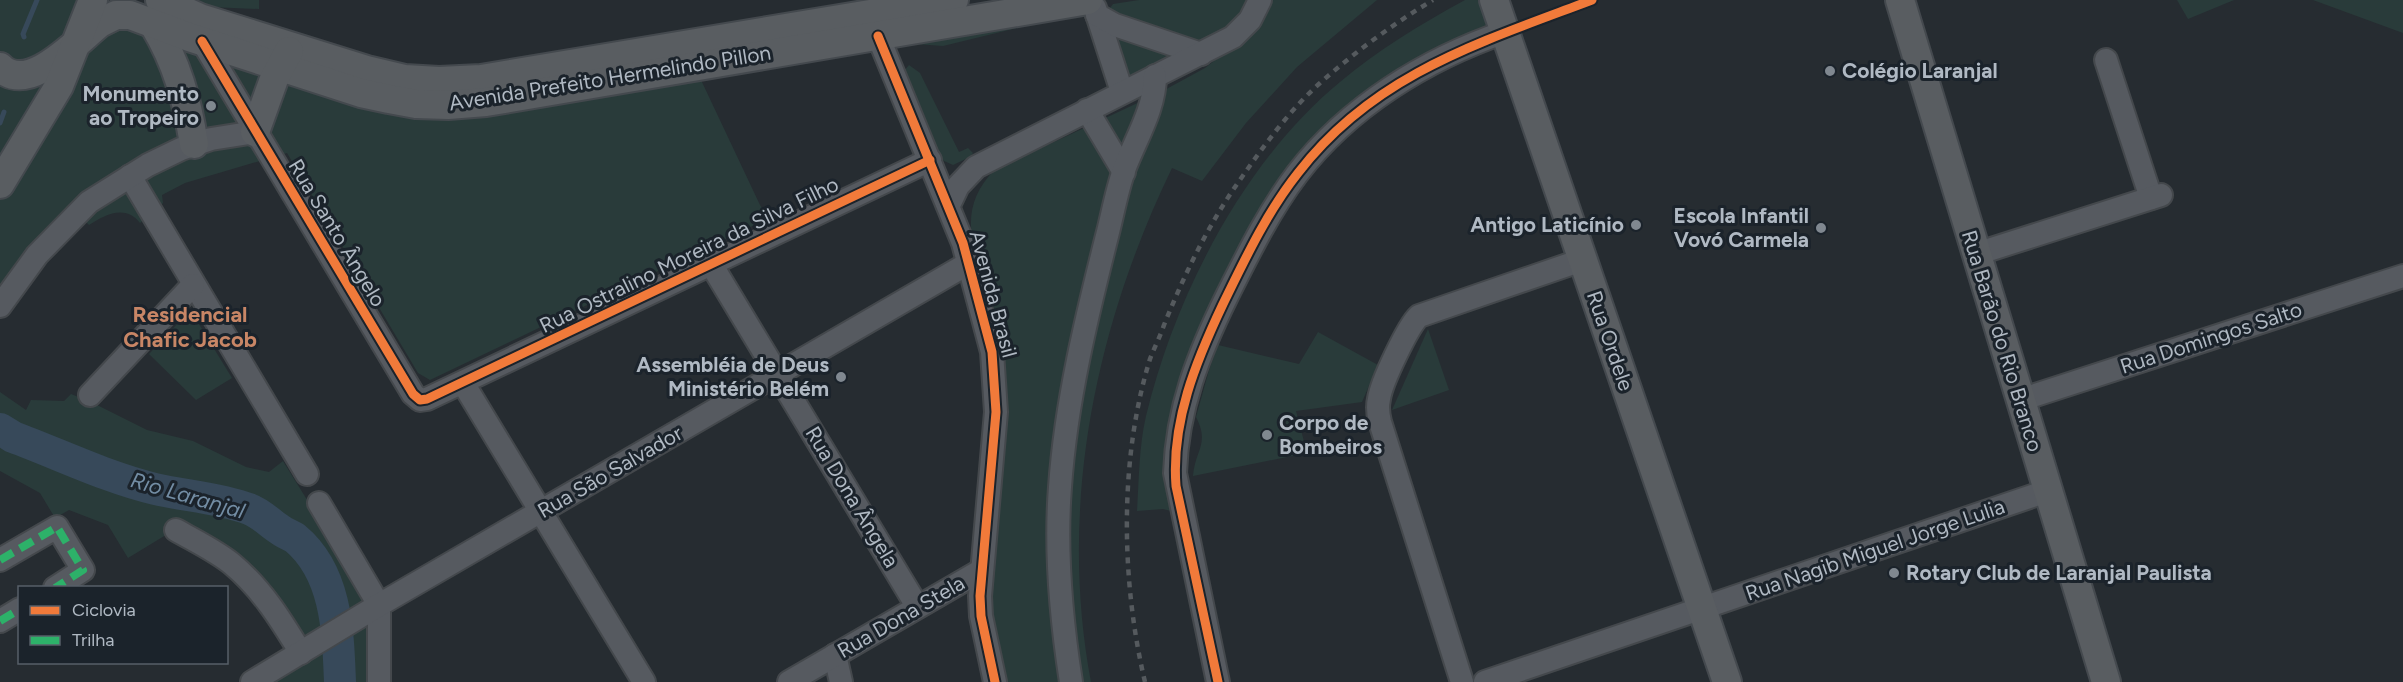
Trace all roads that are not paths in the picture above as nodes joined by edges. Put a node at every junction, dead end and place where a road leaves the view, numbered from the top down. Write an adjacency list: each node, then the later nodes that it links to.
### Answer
1 (93, 0): 10 (main road)
2 (1260, 0): 12 (street)
3 (1494, 0): 9 (main road, Rua Ordele)
4 (1900, 0): 28 (main road, Rua Barão do Rio Branco)
5 (1093, 5): 6 (main road, Avenida Prefeito Hermelindo Pillon); 12 (street); 19 (street)
6 (960, 7): 8 (main road, Avenida Prefeito Hermelindo Pillon)
7 (157, 12): 10 (main road, Avenida Prefeito Hermelindo Pillon); 11 (main road, Avenida Prefeito Hermelindo Pillon); 13 (main road, Avenida Prefeito Hermelindo Pillon); 22 (main road)
8 (876, 24): 18 (main road, Avenida Prefeito Hermelindo Pillon); 23 (street, Avenida Brasil)
9 (1505, 32): 29 (main road, Rua Ordele); 61 (street)
10 (78, 39): 15 (main road, Avenida Prefeito Hermelindo Pillon); 26 (main road)
11 (202, 41): 13 (main road, Avenida Prefeito Hermelindo Pillon); 21 (street, Rua Santo Ângelo)
12 (1201, 54): 16 (street)
13 (285, 57): 17 (main road, Avenida Prefeito Hermelindo Pillon); 18 (main road, Avenida Prefeito Hermelindo Pillon); 21 (main road)
14 (2106, 60): 28 (street)
15 (0, 68)
16 (1155, 76): 19 (street); 24 (street)
17 (314, 78): 18 (main road, Avenida Prefeito Hermelindo Pillon); 21 (main road)
18 (460, 92)
19 (1122, 92): 20 (street)
20 (1087, 110): 24 (street); 27 (street)
21 (255, 132): 22 (street); 36 (street, Rua Santo Ângelo)
22 (194, 144): 25 (street)
23 (930, 160): 27 (street, Avenida Brasil); 31 (street, Rua Ostralino Moreira da Silva Filho)
24 (1124, 172): 60 (street)
25 (130, 176): 33 (street); 34 (street)
26 (0, 184)
27 (949, 205): 30 (street, Avenida Brasil)
28 (1976, 254): 38 (main road, Rua Barão do Rio Branco)
29 (1582, 260): 49 (main road, Rua Ordele); 62 (street)
30 (969, 263): 35 (street, Rua São Salvador); 45 (street, Avenida Brasil)
31 (711, 264): 35 (street, Rua Dona Ângela); 36 (street, Rua Ostralino Moreira da Silva Filho)
32 (2403, 276): 38 (street, Rua Domingos Salto)
33 (193, 285): 37 (street); 39 (street)
34 (0, 306)
35 (778, 375): 42 (street, Rua São Salvador); 48 (street, Rua Dona Ângela)
36 (463, 383): 42 (street)
37 (90, 395)
38 (2020, 400): 40 (main road, Rua Barão do Rio Branco)
39 (308, 474)
40 (2047, 491): 49 (street, Rua Nagib Miguel Jorge Lulia); 65 (main road, Rua Barão do Rio Branco)
41 (319, 504): 47 (street)
42 (541, 511): 47 (street, Rua São Salvador); 56 (street)
43 (177, 530): 52 (street)
44 (0, 560): 46 (street)
45 (982, 570): 48 (street, Rua Dona Stela); 59 (street, Avenida Brasil)
46 (58, 586)
47 (379, 605): 52 (street, Rua São Salvador); 55 (street)
48 (917, 606): 53 (street, Rua Dona Stela)
49 (1702, 609): 63 (street, Rua Nagib Miguel Jorge Lulia); 64 (main road, Rua Ordele)
50 (18, 610): 51 (street)
51 (0, 621)
52 (310, 647): 54 (street, Rua São Salvador)
53 (835, 655): 57 (street, Rua Dona Stela); 58 (street)
54 (252, 682)
55 (379, 682)
56 (644, 682)
57 (789, 682)
58 (841, 682)
59 (995, 682)
60 (1071, 682)
61 (1218, 682)
62 (1462, 682)
63 (1485, 682)
64 (1727, 682)
65 (2106, 682)

